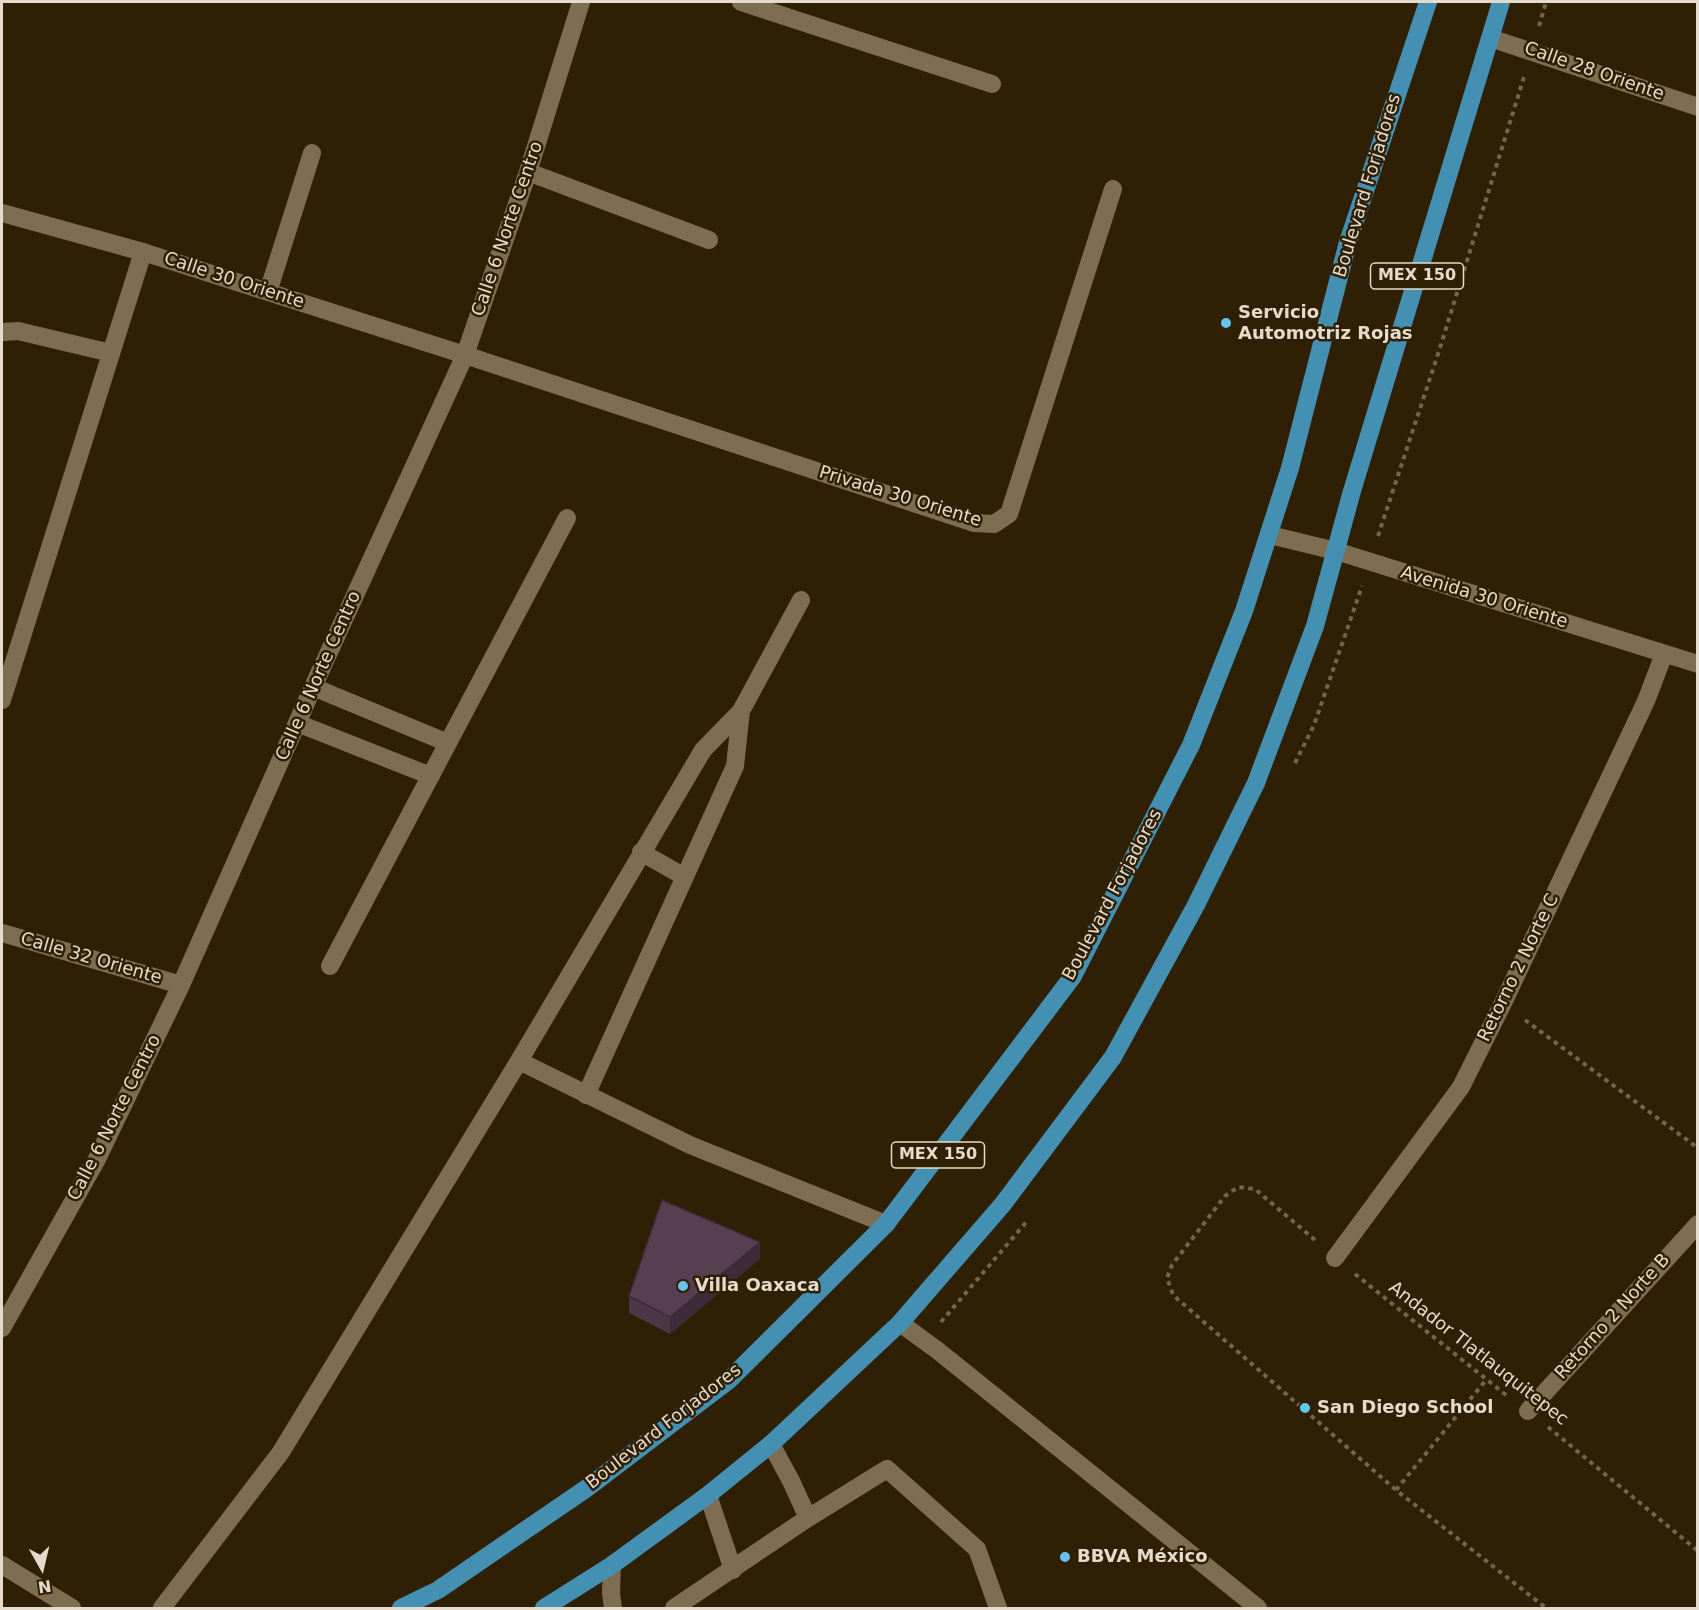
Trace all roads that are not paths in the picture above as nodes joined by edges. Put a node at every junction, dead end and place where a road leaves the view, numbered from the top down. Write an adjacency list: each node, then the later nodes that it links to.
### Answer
1 (581, 2): 9 (street, Calle 6 Norte Centro)
2 (741, 2): 6 (street)
3 (1428, 2): 19 (main road, Boulevard Forjadores / MEX 150)
4 (1501, 2): 5 (main road, MEX 150)
5 (1490, 38): 7 (street, Calle 28 Oriente); 20 (main road, MEX 150)
6 (992, 84)
7 (1698, 107)
8 (312, 153): 14 (street)
9 (528, 172): 12 (street); 17 (street, Calle 6 Norte Centro)
10 (1113, 189): 17 (street, Privada 30 Oriente)
11 (2, 213): 13 (street, Calle 30 Oriente)
12 (709, 240)
13 (143, 252): 14 (street, Calle 30 Oriente); 16 (street)
14 (267, 292): 17 (street, Calle 30 Oriente)
15 (2, 332): 16 (street)
16 (111, 353): 25 (street)
17 (465, 355): 24 (street, Calle 6 Norte Centro)
18 (567, 518): 28 (street)
19 (1270, 535): 20 (street, Avenida 30 Oriente); 37 (main road, Boulevard Forjadores / MEX 150)
20 (1336, 551): 22 (street, Avenida 30 Oriente); 40 (main road, MEX 150)
21 (801, 600): 26 (street)
22 (1664, 654): 23 (street, Avenida 30 Oriente); 39 (street, Retorno 2 Norte C)
23 (1698, 664)
24 (313, 687): 27 (street, Calle 6 Norte Centro); 28 (street)
25 (2, 700)
26 (741, 711): 30 (street); 31 (street)
27 (297, 723): 29 (street); 34 (street, Calle 6 Norte Centro)
28 (448, 743): 29 (street)
29 (431, 776): 33 (street)
30 (641, 852): 31 (street); 35 (street)
31 (683, 876): 36 (street)
32 (2, 933): 34 (street, Calle 32 Oriente)
33 (330, 966)
34 (181, 984): 41 (street, Calle 6 Norte Centro)
35 (519, 1061): 36 (street); 50 (street)
36 (586, 1095): 37 (street)
37 (886, 1224): 51 (main road, Boulevard Forjadores / MEX 150)
38 (1698, 1224): 42 (street, Retorno 2 Norte B)
39 (1335, 1258)
40 (900, 1323): 43 (main road, MEX 150); 56 (street)
41 (2, 1328)
42 (1528, 1411)
43 (771, 1444): 44 (main road, MEX 150); 45 (street)
44 (708, 1495): 47 (main road, MEX 150); 48 (street)
45 (808, 1518): 48 (street); 55 (street)
46 (2, 1565): 49 (street)
47 (612, 1565): 52 (main road, MEX 150); 53 (street)
48 (733, 1570): 54 (street)
49 (72, 1608)
50 (162, 1608)
51 (401, 1608)
52 (544, 1608)
53 (613, 1608)
54 (674, 1608)
55 (998, 1608)
56 (1258, 1608)

